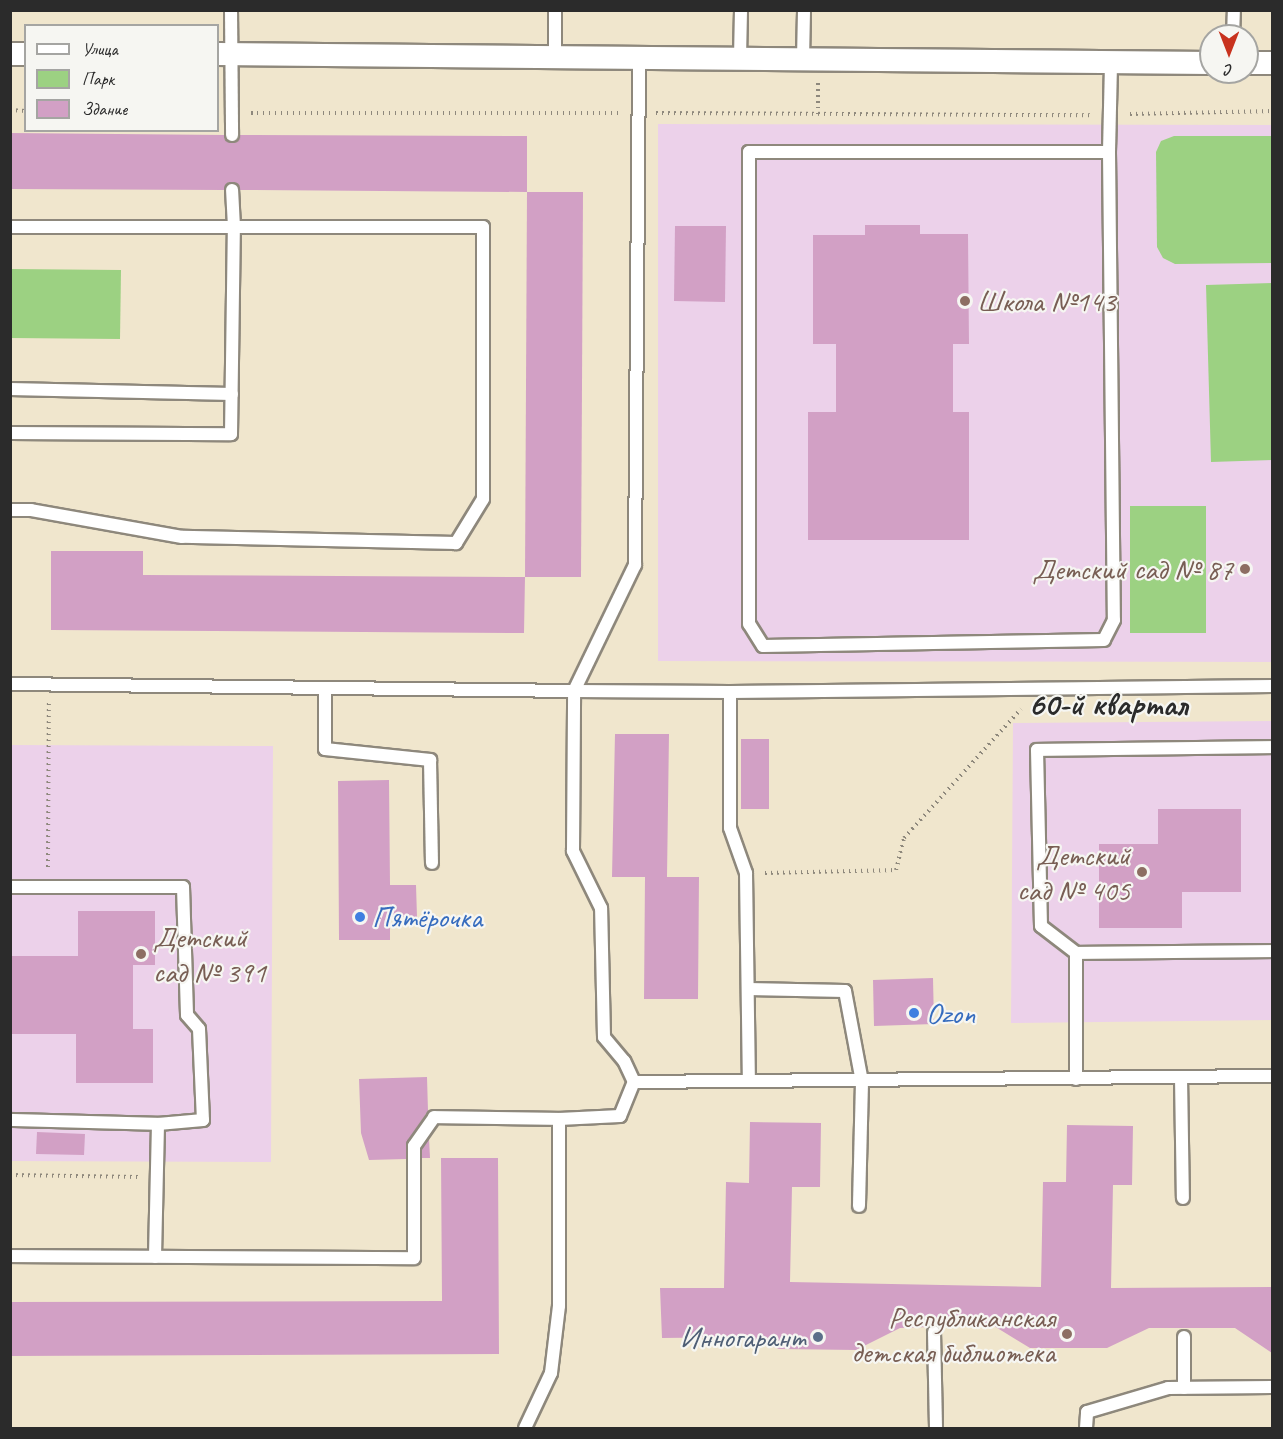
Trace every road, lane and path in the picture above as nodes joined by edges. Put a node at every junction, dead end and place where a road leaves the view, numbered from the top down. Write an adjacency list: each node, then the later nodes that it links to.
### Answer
1 (231, 10): 5 (lane)
2 (555, 10): 6 (lane)
3 (741, 10): 8 (lane)
4 (804, 10): 9 (lane)
5 (224, 54): 6 (street); 13 (lane)
6 (555, 57): 7 (street)
7 (639, 58): 8 (street); 14 (lane)
8 (740, 58): 9 (street)
9 (803, 59): 10 (street)
10 (1112, 61): 11 (street); 15 (lane)
11 (1199, 63)
12 (1272, 111): 15 (path)
13 (232, 113): 14 (path); 16 (lane)
14 (639, 113): 15 (path); 30 (lane)
15 (1110, 114): 17 (lane)
16 (232, 135)
17 (1109, 152): 17 (lane)
18 (232, 190): 20 (lane)
19 (10, 227): 20 (lane)
20 (234, 227): 22 (lane); 24 (lane)
21 (10, 389): 22 (lane)
22 (232, 394): 23 (lane)
23 (10, 433)
24 (10, 510)
25 (10, 684): 26 (lane)
26 (49, 685): 28 (lane); 36 (path)
27 (1272, 686): 29 (lane)
28 (325, 688): 30 (lane); 33 (lane)
29 (1039, 689): 31 (lane); 34 (path)
30 (574, 691): 31 (lane); 44 (lane)
31 (730, 692): 34 (lane)
32 (1272, 747): 38 (lane)
33 (432, 863)
34 (746, 873): 39 (lane)
35 (10, 887): 36 (lane)
36 (47, 887): 48 (lane)
37 (1272, 951): 38 (lane)
38 (1076, 953): 42 (lane)
39 (748, 989): 43 (lane); 45 (lane)
40 (1272, 1076): 41 (lane)
41 (1181, 1077): 42 (lane); 51 (lane)
42 (1076, 1079): 45 (lane)
43 (749, 1081): 44 (lane); 45 (lane)
44 (634, 1082): 46 (lane)
45 (862, 1082): 52 (lane)
46 (559, 1119): 54 (lane); 59 (lane)
47 (10, 1120): 48 (lane)
48 (158, 1124): 50 (lane)
49 (10, 1175): 50 (path)
50 (156, 1177): 54 (lane)
51 (1183, 1198)
52 (859, 1206)
53 (10, 1256): 54 (lane)
54 (155, 1257)
55 (934, 1332): 60 (lane)
56 (1184, 1337): 57 (lane)
57 (1184, 1388): 58 (lane); 61 (lane)
58 (1272, 1388)
59 (525, 1428)
60 (936, 1428)
61 (1086, 1428)

